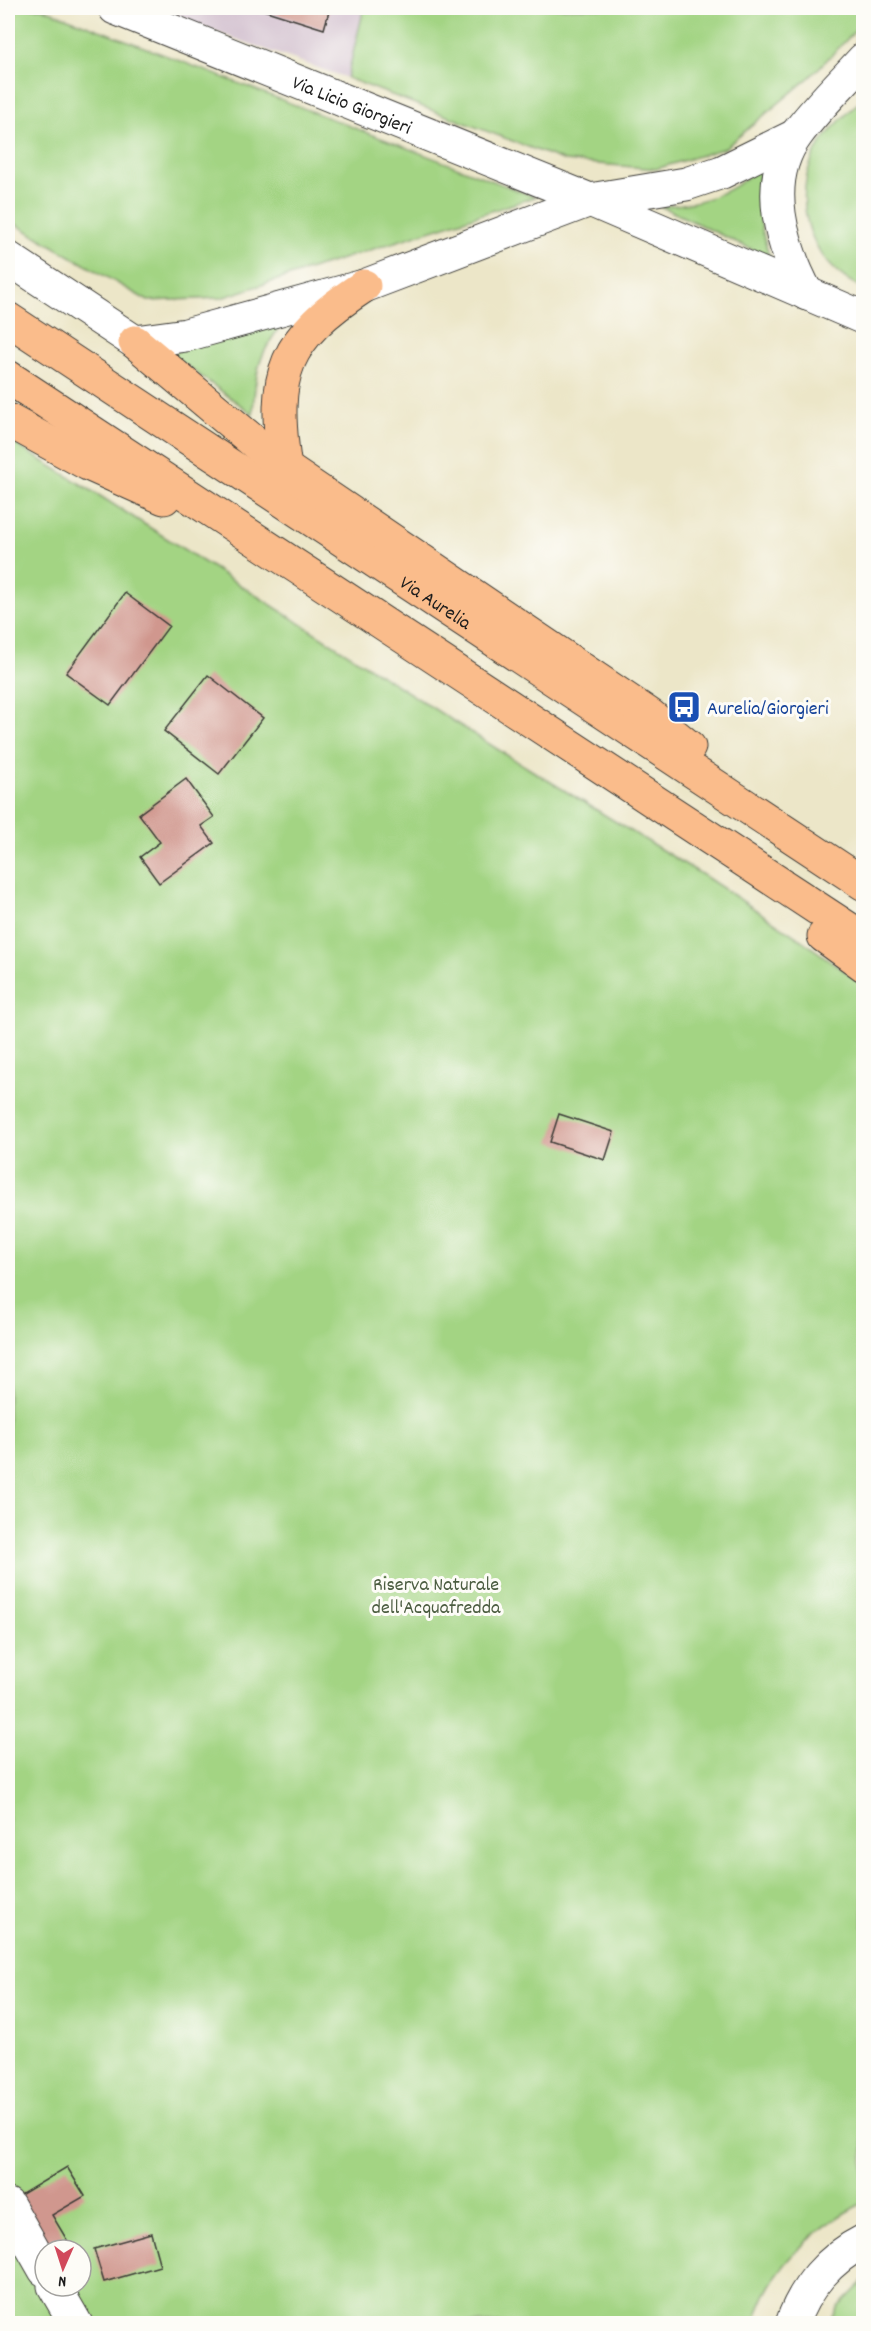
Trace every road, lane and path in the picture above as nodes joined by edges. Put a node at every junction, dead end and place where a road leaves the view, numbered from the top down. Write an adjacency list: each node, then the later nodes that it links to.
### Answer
1 (115, 8): 4 (street, Via Licio Giorgieri)
2 (864, 58): 3 (street)
3 (795, 136): 4 (street); 7 (street)
4 (590, 200): 6 (street); 7 (street, Via Licio Giorgieri)
5 (8, 258): 10 (street)
6 (364, 286): 10 (street); 13 (highway)
7 (807, 294): 8 (street, Via Licio Giorgieri)
8 (864, 318)
9 (8, 319): 16 (highway, Via Aurelia)
10 (135, 342): 13 (highway)
11 (8, 376): 14 (highway)
12 (8, 420): 14 (highway)
13 (285, 468): 16 (highway)
14 (232, 526): 15 (highway)
15 (617, 778): 18 (highway); 19 (highway)
16 (817, 853): 17 (highway, Via Aurelia)
17 (864, 884)
18 (864, 939)
19 (864, 965)
20 (8, 2205): 22 (street)
21 (864, 2241): 25 (street)
22 (33, 2249)
23 (61, 2298): 24 (street)
24 (76, 2324)
25 (792, 2324)

